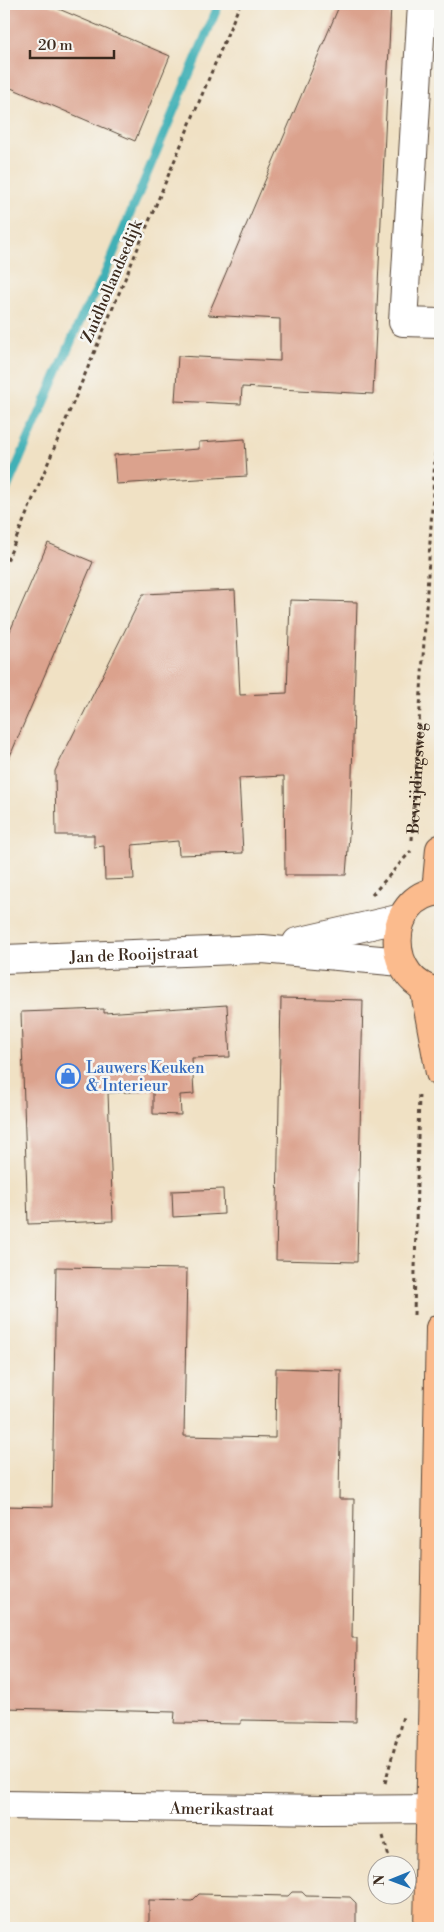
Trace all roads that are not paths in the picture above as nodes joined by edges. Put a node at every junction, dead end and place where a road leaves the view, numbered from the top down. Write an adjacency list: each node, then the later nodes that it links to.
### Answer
1 (422, 4): 2 (street)
2 (440, 323)
3 (440, 849): 4 (main road, Bevrijdingsweg)
4 (438, 891): 5 (main road)
5 (402, 918): 6 (street, Jan de Rooijstraat); 8 (main road)
6 (263, 948): 7 (street, Jan de Rooijstraat); 8 (street, Jan de Rooijstraat)
7 (4, 958)
8 (401, 962): 9 (main road)
9 (432, 989): 10 (main road)
10 (440, 1073)
11 (440, 1328): 13 (main road)
12 (4, 1805): 13 (street, Amerikastraat)
13 (435, 1809): 14 (main road)
14 (428, 1928)

